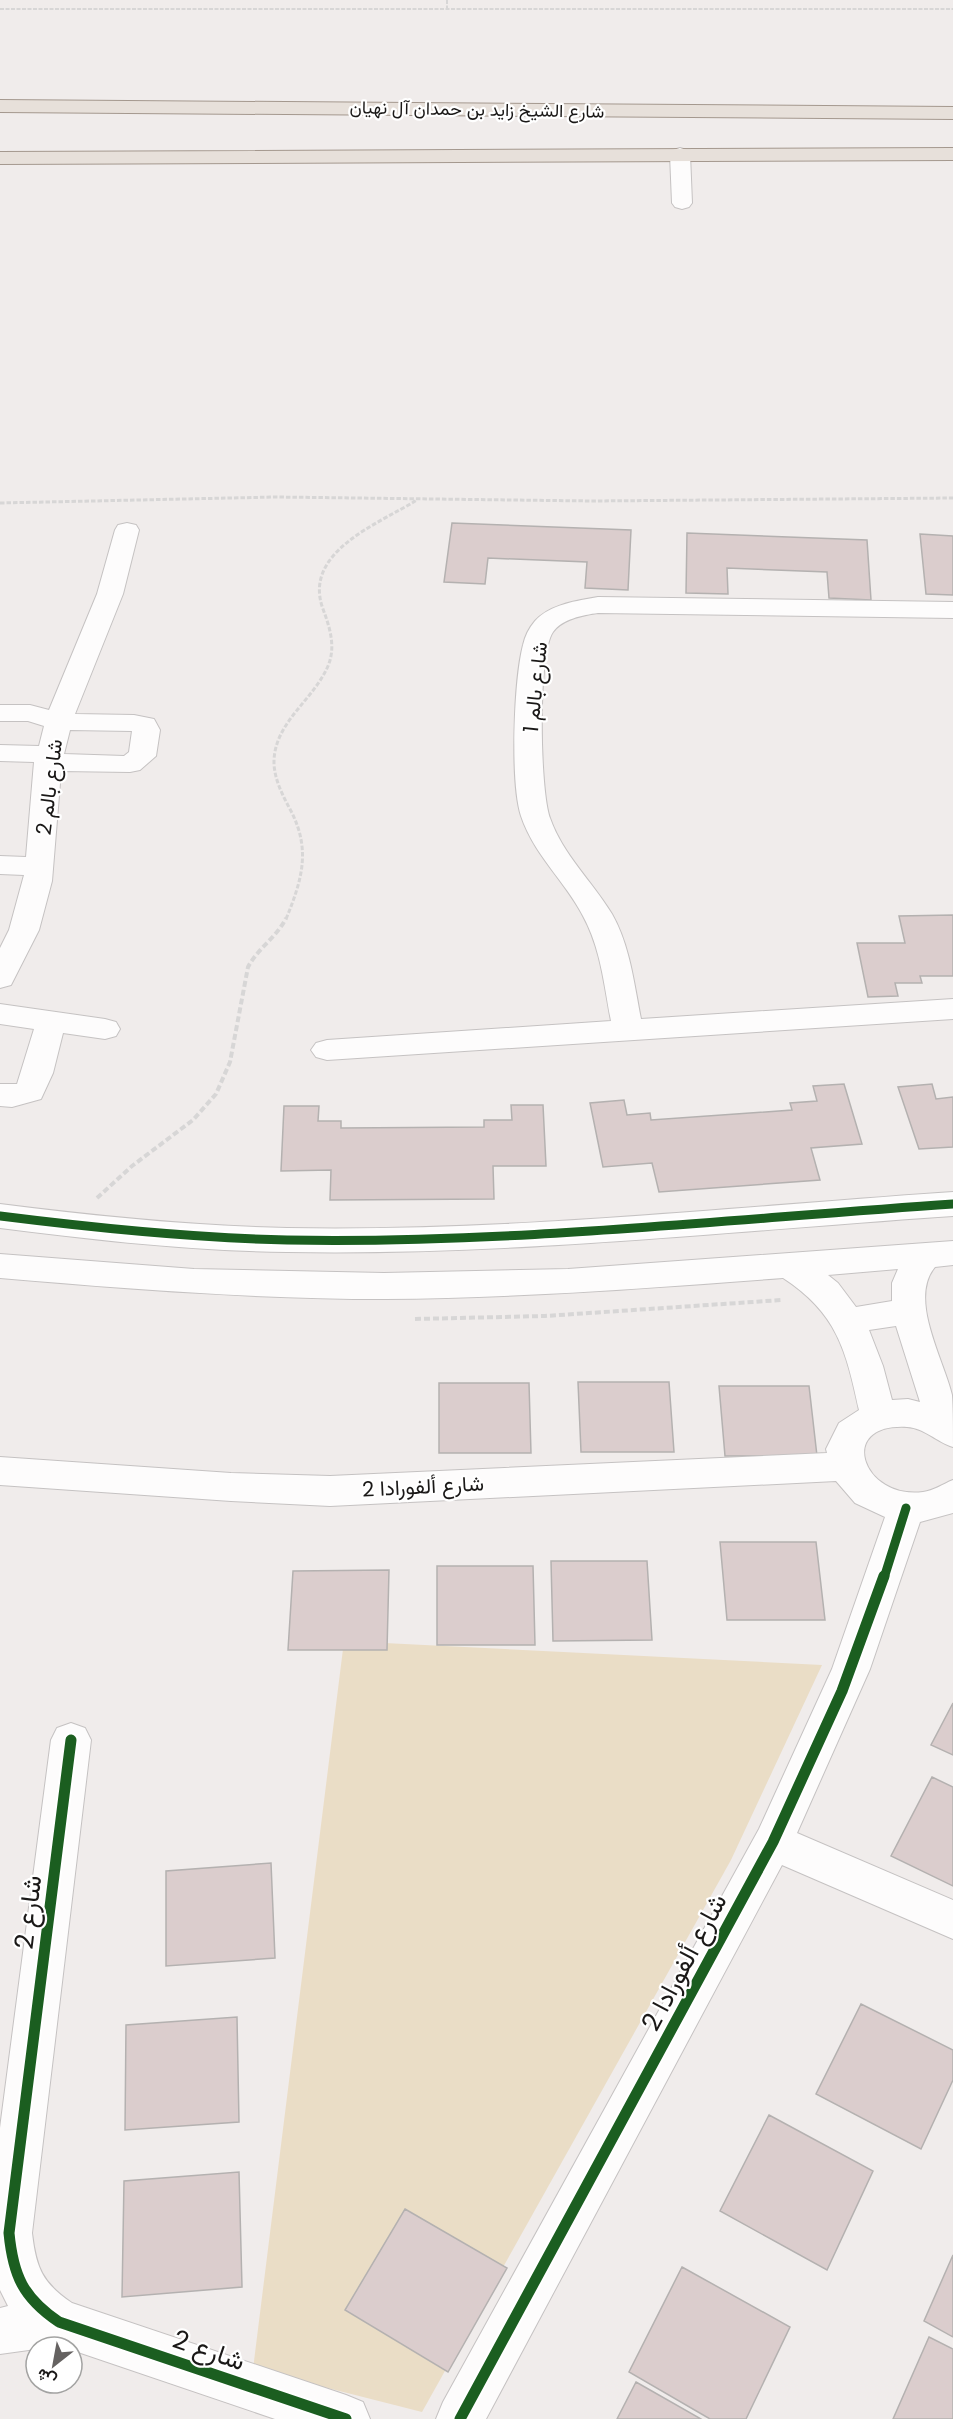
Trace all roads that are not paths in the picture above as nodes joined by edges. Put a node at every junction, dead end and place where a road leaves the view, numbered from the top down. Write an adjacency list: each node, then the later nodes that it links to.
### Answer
1 (0, 106): 2 (main road, شارع الشيخ زايد بن حمدان آل نهيان)
2 (953, 111)
3 (680, 154): 4 (main road); 5 (main road); 6 (street)
4 (953, 154)
5 (0, 158)
6 (682, 203)
7 (127, 530): 10 (street, شارع بالم 2)
8 (953, 610): 21 (street, شارع بالم 1)
9 (0, 713): 10 (street)
10 (59, 722): 12 (street, شارع بالم 2); 12 (street)
11 (0, 753): 12 (street)
12 (49, 758): 14 (street, شارع بالم 2)
13 (0, 865): 14 (street)
14 (40, 867): 15 (street, شارع بالم 2)
15 (14, 913): 16 (street, شارع بالم 2)
16 (0, 978)
17 (953, 1009): 21 (street)
18 (0, 1014): 19 (street)
19 (51, 1022): 20 (street); 23 (street)
20 (105, 1029)
21 (628, 1030): 22 (street)
22 (327, 1050)
23 (0, 1095)
24 (953, 1204): 26 (street)
25 (0, 1216): 26 (street)
26 (357, 1239): 30 (street)
27 (939, 1254): 28 (street); 31 (street)
28 (788, 1265): 30 (street); 32 (street)
29 (0, 1266): 30 (street)
30 (225, 1283)
31 (910, 1311): 32 (street); 34 (street)
32 (847, 1321): 33 (street)
33 (878, 1414): 34 (street); 35 (street)
34 (950, 1430)
35 (846, 1466): 36 (street, شارع ألفورادا 2); 38 (street)
36 (0, 1471)
37 (953, 1496): 38 (street)
38 (906, 1508): 40 (street, شارع ألفورادا 2)
39 (71, 1740): 42 (street, شارع 2)
40 (773, 1842): 41 (street); 46 (street, شارع ألفورادا 2)
41 (953, 1920)
42 (4, 2235): 43 (street, شارع 2)
43 (58, 2322): 44 (street, شارع 2); 45 (street, شارع 2)
44 (0, 2331)
45 (346, 2419)
46 (460, 2419)

